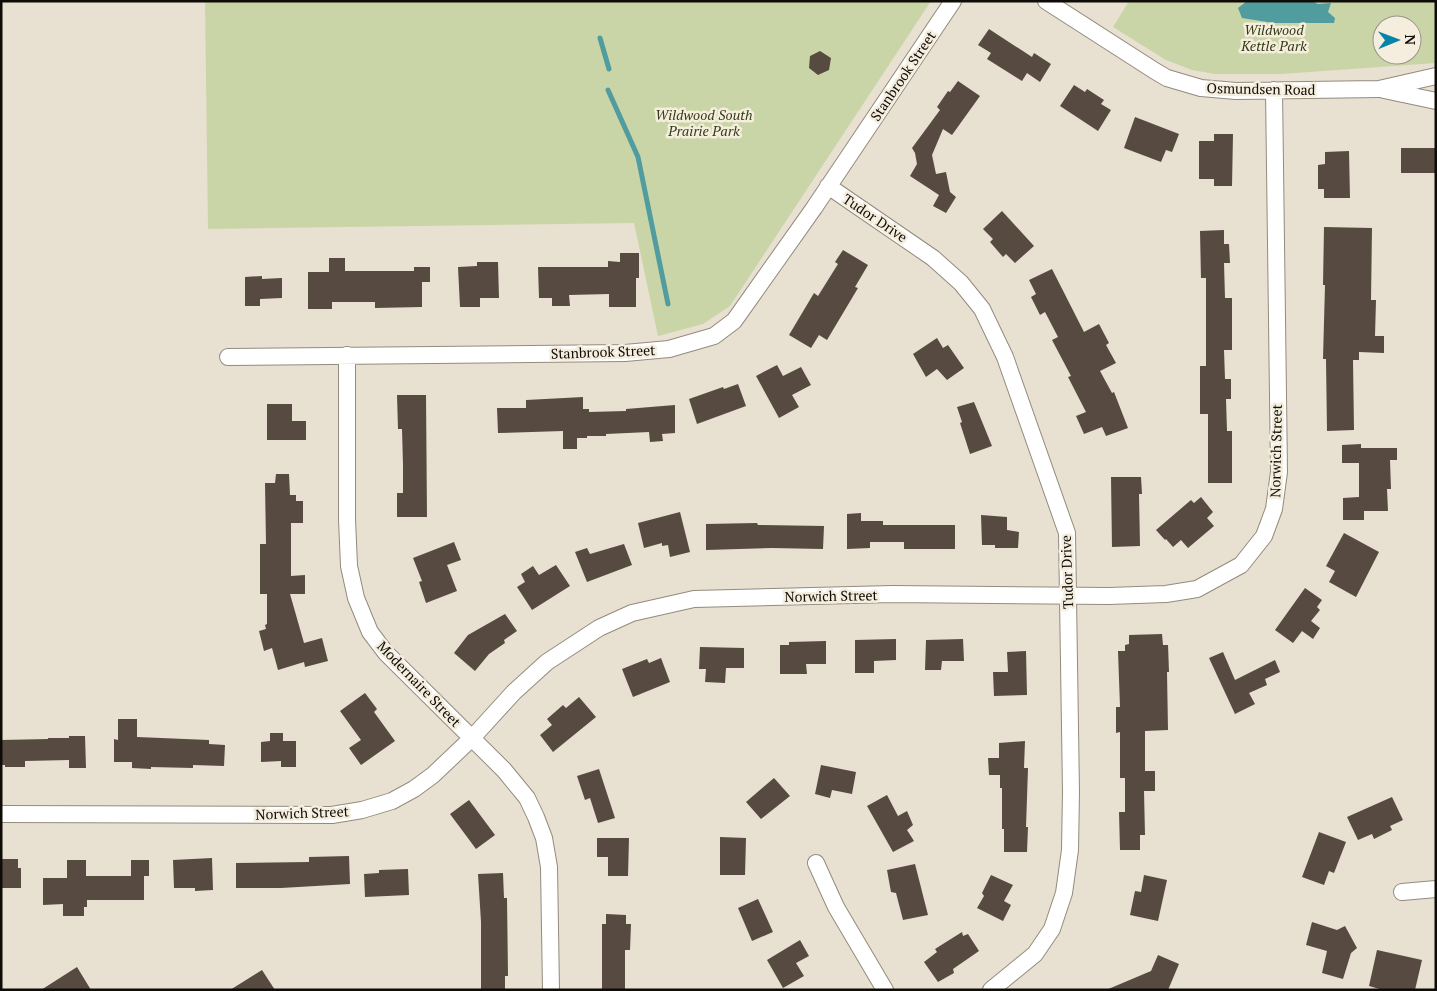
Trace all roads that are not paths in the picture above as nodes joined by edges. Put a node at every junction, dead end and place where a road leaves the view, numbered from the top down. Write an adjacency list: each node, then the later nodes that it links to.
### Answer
1 (953, 1): 7 (street, Stanbrook Street)
2 (1046, 1): 5 (street, Osmundsen Road)
3 (1436, 76): 4 (street, Osmundsen Road)
4 (1379, 89): 5 (street, Osmundsen Road); 6 (street, Osmundsen Road)
5 (1274, 90): 10 (street, Norwich Street)
6 (1436, 101)
7 (828, 186): 8 (street, Stanbrook Street); 10 (street, Tudor Drive)
8 (347, 355): 9 (street, Stanbrook Street); 11 (street, Modernaire Street)
9 (228, 357)
10 (1068, 595): 11 (street, Norwich Street); 18 (street, Tudor Drive)
11 (472, 738): 12 (street, Norwich Street); 16 (street, Modernaire Street)
12 (1, 814)
13 (816, 863): 17 (street)
14 (1436, 889): 15 (street)
15 (1402, 892)
16 (551, 990)
17 (886, 990)
18 (991, 990)

